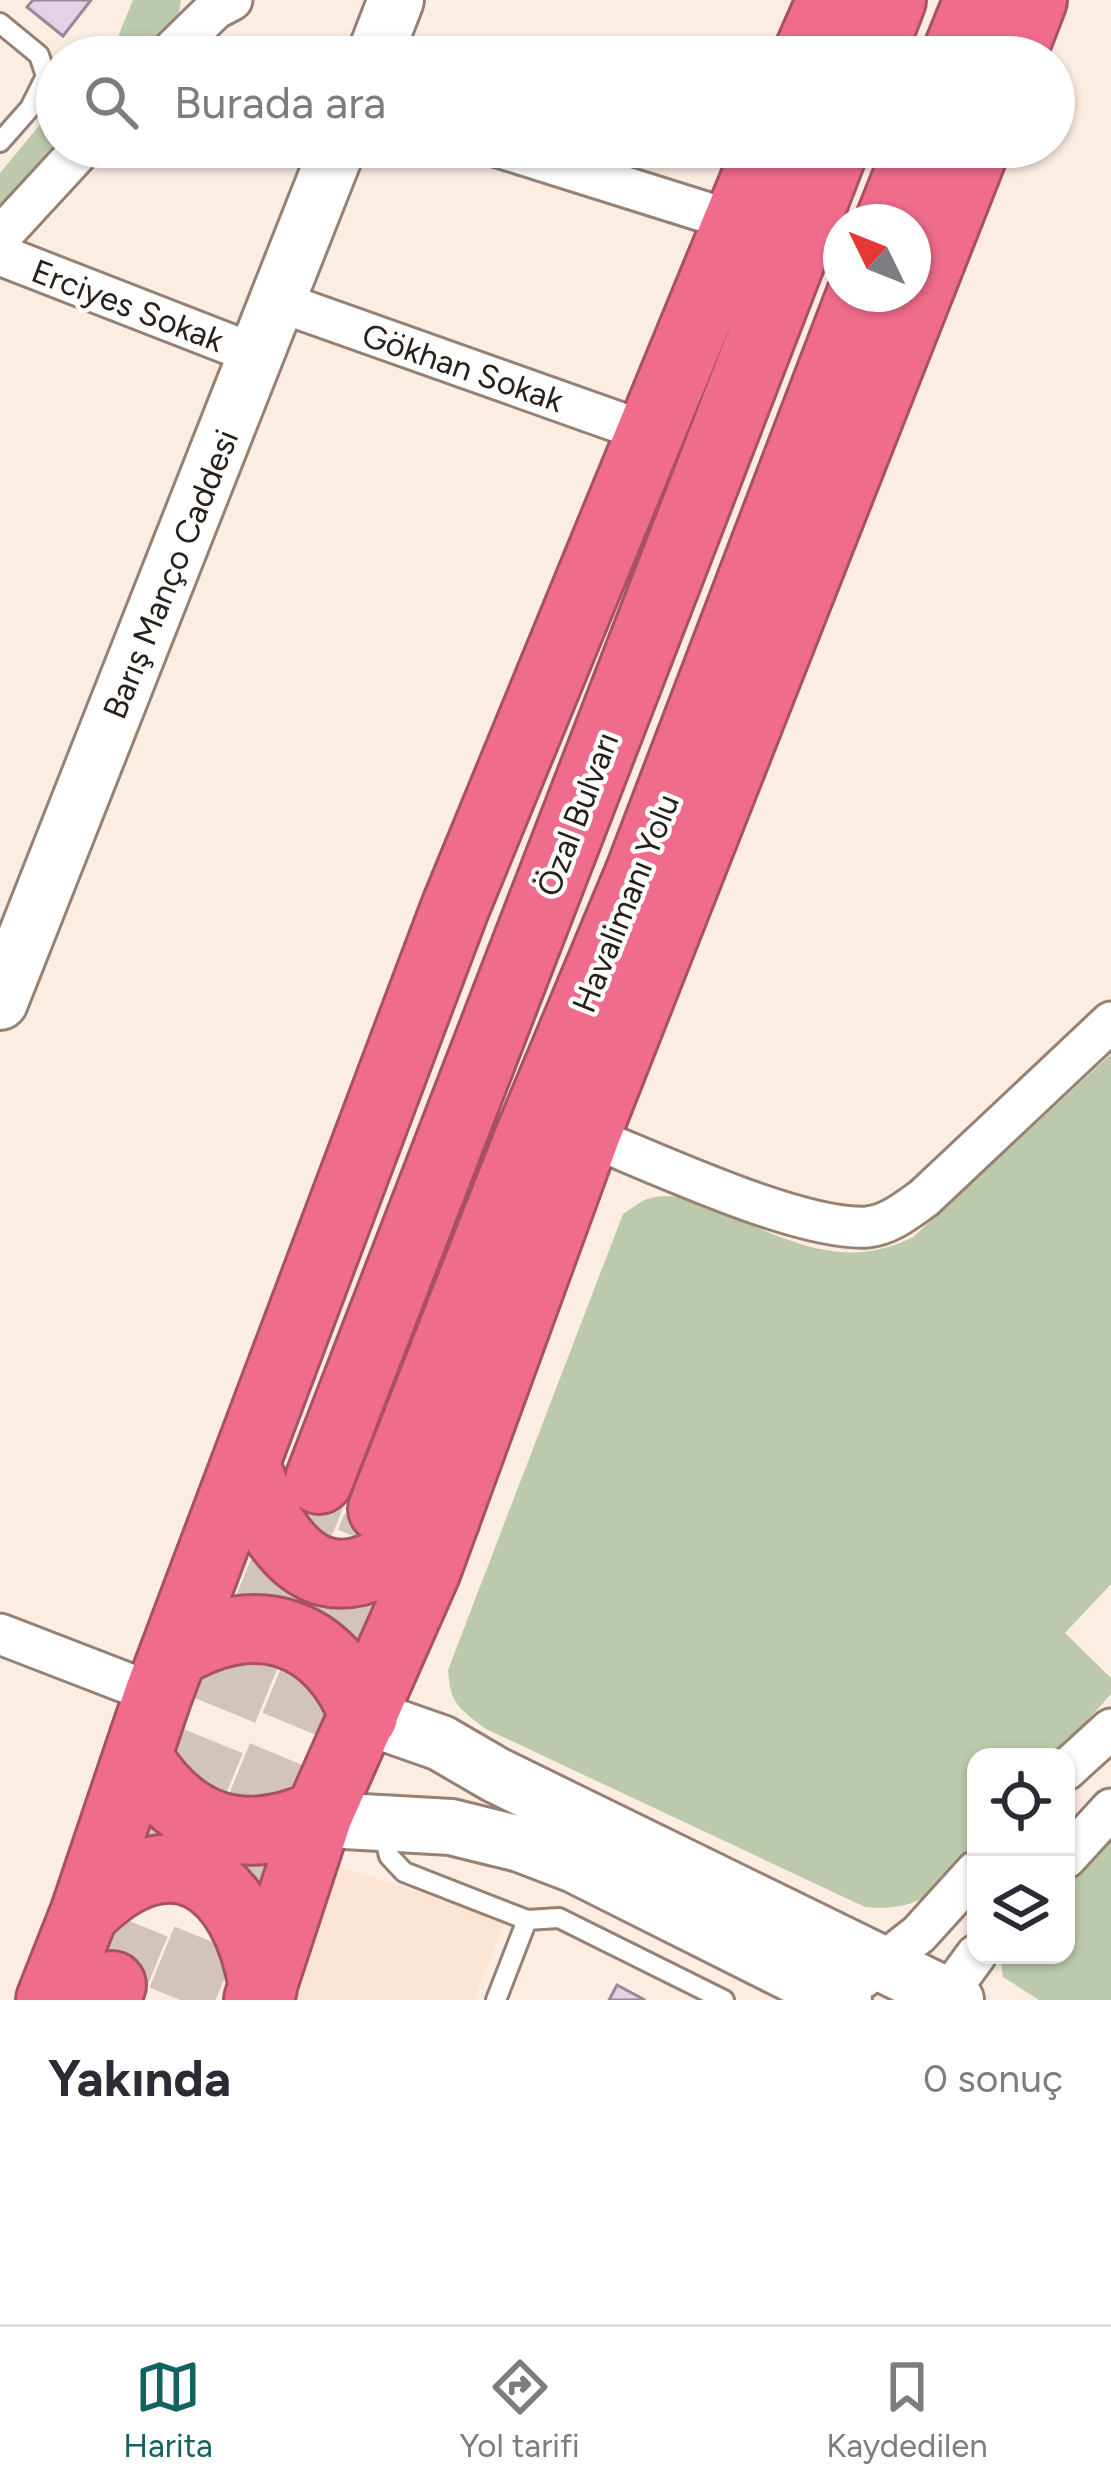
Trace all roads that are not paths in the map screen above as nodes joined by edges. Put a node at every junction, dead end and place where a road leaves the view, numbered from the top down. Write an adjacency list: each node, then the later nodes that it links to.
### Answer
1 (396, 0): 9 (street)
2 (831, 0): 10 (highway)
3 (892, 0): 11 (highway)
4 (979, 0): 12 (highway)
5 (1033, 0): 13 (highway)
6 (224, 4): 8 (street)
7 (0, 23): 14 (lane)
8 (189, 36)
9 (382, 36)
10 (815, 36)
11 (878, 36)
12 (964, 36)
13 (1019, 36)
14 (36, 53)
15 (36, 96): 16 (lane)
16 (0, 142)
17 (64, 168): 26 (street)
18 (330, 168): 28 (street, Barış Manço Caddesi)
19 (565, 168): 25 (street)
20 (759, 168): 25 (highway)
21 (827, 168): 36 (highway, Özal Bulvarı)
22 (911, 168): 24 (highway)
23 (968, 168): 34 (highway)
24 (896, 204)
25 (737, 222): 31 (highway)
26 (0, 237)
27 (0, 256): 30 (street, Erciyes Sokak)
28 (277, 302): 30 (street, Barış Manço Caddesi); 31 (street, Gökhan Sokak)
29 (854, 312): 37 (highway, Havalimanı Yolu)
30 (257, 355): 32 (street, Barış Manço Caddesi)
31 (650, 433): 35 (highway)
32 (0, 1002)
33 (1111, 1022): 34 (street)
34 (586, 1136): 38 (highway)
35 (245, 1466): 38 (highway); 40 (highway)
36 (319, 1480)
37 (382, 1509)
38 (446, 1519): 41 (highway)
39 (0, 1634): 40 (street)
40 (167, 1674): 41 (highway); 43 (highway)
41 (364, 1716): 46 (highway); 52 (street)
42 (1111, 1729): 44 (street)
43 (138, 1757): 46 (highway); 50 (highway)
44 (1075, 1762)
45 (1111, 1809): 48 (street)
46 (319, 1814): 47 (street); 55 (highway)
47 (385, 1823): 51 (lane); 52 (street)
48 (1068, 1856)
49 (967, 1881): 52 (street)
50 (84, 1914): 54 (highway); 55 (highway)
51 (527, 1920): 56 (lane); 57 (lane)
52 (859, 1988): 53 (street)
53 (955, 1988)
54 (72, 1993)
55 (261, 1994)
56 (496, 2000)
57 (724, 2000)

